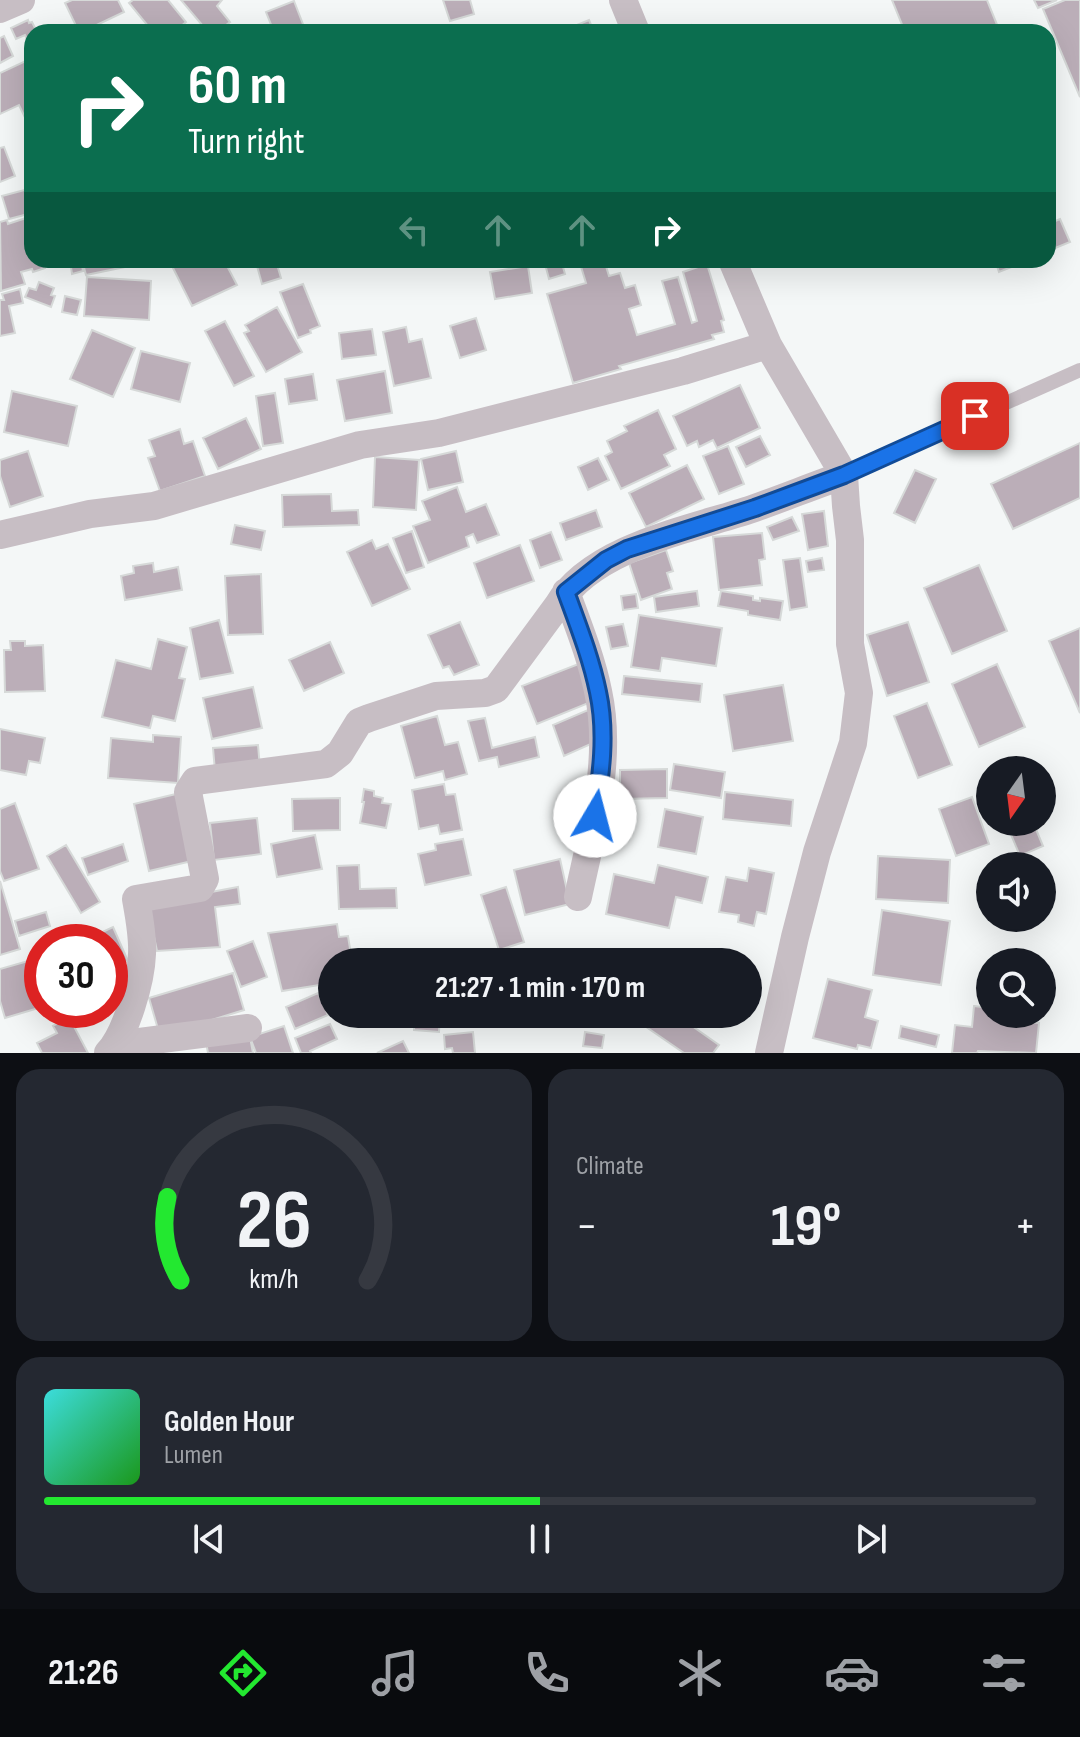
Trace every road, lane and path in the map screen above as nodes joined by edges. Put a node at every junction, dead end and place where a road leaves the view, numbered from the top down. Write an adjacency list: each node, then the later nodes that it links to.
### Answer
1 (623, 0): 2 (street)
2 (633, 24)
3 (735, 268): 4 (street)
4 (768, 345): 6 (street); 7 (street)
5 (1080, 370): 6 (lane)
6 (844, 475): 8 (street); 12 (street)
7 (0, 535)
8 (566, 592): 9 (street); 11 (street)
9 (578, 897)
10 (248, 1028): 11 (street)
11 (112, 1049)
12 (769, 1053)

